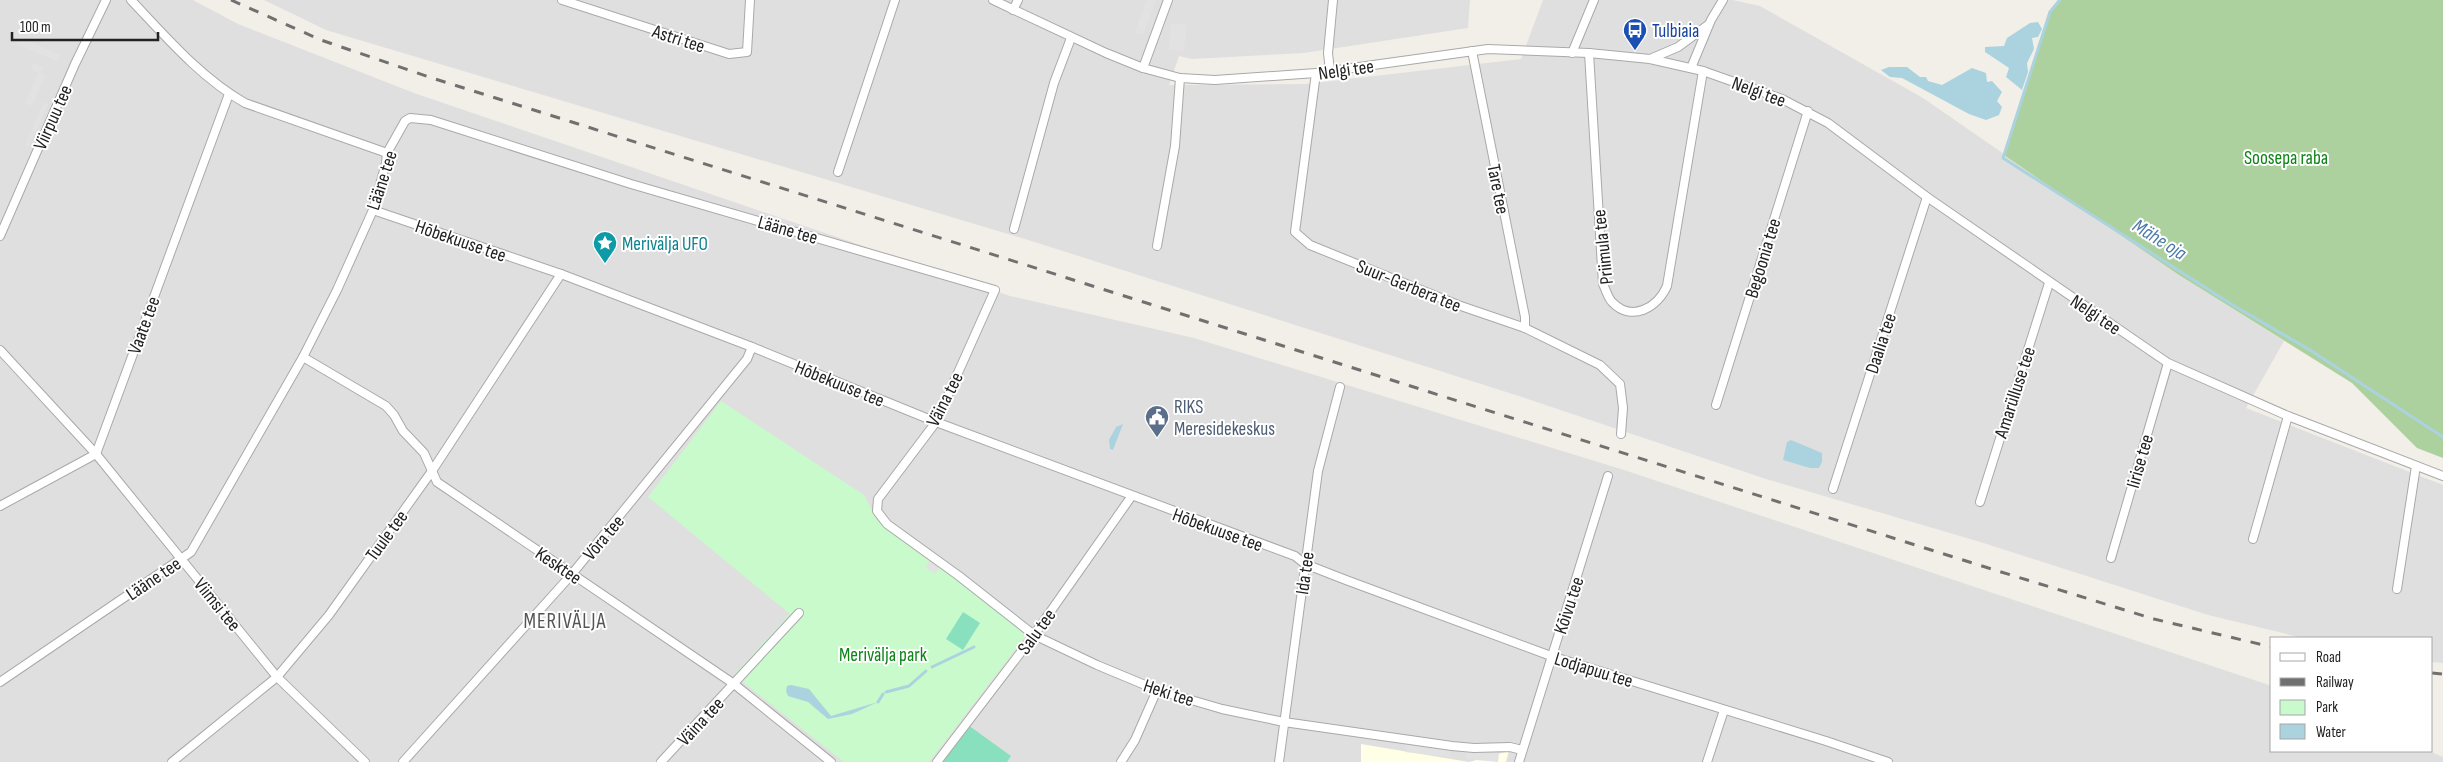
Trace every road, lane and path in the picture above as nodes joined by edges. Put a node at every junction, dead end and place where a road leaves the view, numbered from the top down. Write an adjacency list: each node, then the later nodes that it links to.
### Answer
1 (106, 0): 32 (street, Viirpuu tee)
2 (132, 0): 25 (street)
3 (562, 0): 4 (street, Astri tee)
4 (750, 0)
5 (895, 0): 28 (street)
6 (993, 0): 12 (street, Nelgi tee)
7 (1018, 0): 12 (street)
8 (1168, 0): 19 (street)
9 (1333, 0): 21 (street)
10 (1594, 0): 16 (street)
11 (1723, 0): 13 (street)
12 (1013, 10): 14 (street, Nelgi tee)
13 (1708, 25): 18 (street); 20 (street)
14 (1071, 38): 19 (street, Nelgi tee); 31 (street)
15 (1472, 51): 16 (street, Nelgi tee); 21 (street, Nelgi tee); 37 (street, Tare tee)
16 (1572, 52): 17 (street, Nelgi tee)
17 (1589, 53): 18 (street, Nelgi tee); 22 (street, Priimula tee)
18 (1650, 59): 20 (street, Nelgi tee)
19 (1143, 68): 24 (street, Nelgi tee)
20 (1691, 68): 22 (street, Nelgi tee)
21 (1330, 71): 23 (street, Nelgi tee)
22 (1704, 72): 26 (street, Nelgi tee)
23 (1316, 74): 24 (street, Nelgi tee); 37 (street, Suur-Gerbera tee)
24 (1180, 78): 33 (street)
25 (229, 94): 27 (street); 47 (street, Vaate tee)
26 (1808, 111): 29 (street, Nelgi tee); 43 (street, Begoonia tee)
27 (387, 153): 30 (street, Lääne tee); 36 (street, Lääne tee)
28 (838, 172)
29 (1927, 197): 35 (street, Nelgi tee); 52 (street, Daalia tee)
30 (372, 210): 34 (street, Hõbekuuse tee); 40 (street, Lääne tee)
31 (1014, 229)
32 (0, 236)
33 (1157, 246)
34 (561, 274): 38 (street, Hõbekuuse tee); 49 (street, Tuule tee)
35 (2049, 283): 41 (street, Nelgi tee); 55 (street, Amarülluse tee)
36 (995, 290): 45 (street, Väina tee)
37 (1525, 328): 46 (street, Suur-Gerbera tee)
38 (752, 347): 45 (street, Hõbekuuse tee); 61 (street, Võra tee)
39 (0, 350): 47 (street, Viimsi tee)
40 (303, 357): 49 (street, Kesktee); 59 (street, Lääne tee)
41 (2168, 363): 44 (street, Nelgi tee); 58 (street, Iirise tee)
42 (1340, 387): 60 (street, Ida tee)
43 (1716, 405)
44 (2288, 416): 48 (street, Nelgi tee); 57 (street)
45 (936, 422): 53 (street, Hõbekuuse tee); 54 (street, Väina tee)
46 (1621, 434)
47 (96, 454): 56 (street); 59 (street, Viimsi tee)
48 (2416, 466): 51 (street, Nelgi tee); 62 (street)
49 (432, 471): 61 (street, Kesktee); 66 (street, Tuule tee)
50 (1608, 476): 65 (street, Kõivu tee)
51 (2443, 476)
52 (1833, 489)
53 (1131, 497): 60 (street, Hõbekuuse tee); 64 (street, Salu tee)
54 (878, 500): 64 (street, Heki tee)
55 (1980, 502)
56 (0, 506)
57 (2253, 539)
58 (2111, 558)
59 (182, 560): 66 (street, Viimsi tee); 67 (street, Lääne tee)
60 (1305, 564): 65 (street, Lodjapuu tee); 71 (street, Ida tee)
61 (572, 574): 68 (street, Kesktee); 76 (street, Võra tee)
62 (2396, 589)
63 (798, 613): 68 (street, Väina tee)
64 (1034, 635): 69 (street, Heki tee); 79 (street, Salu tee)
65 (1551, 656): 70 (street, Lodjapuu tee); 72 (street, Kõivu tee)
66 (278, 676): 74 (street, Tuule tee); 75 (street, Viimsi tee)
67 (0, 682)
68 (734, 684): 77 (street, Väina tee); 78 (street, Kesktee)
69 (1157, 690): 71 (street, Heki tee); 80 (street)
70 (1724, 710): 73 (street, Lodjapuu tee); 83 (street)
71 (1284, 722): 72 (street, Heki tee); 81 (street, Ida tee)
72 (1522, 750): 82 (street, Kõivu tee)
73 (1876, 760): 84 (street, Lodjapuu tee)
74 (172, 762)
75 (365, 762)
76 (403, 762)
77 (661, 762)
78 (831, 762)
79 (937, 762)
80 (1121, 762)
81 (1279, 762)
82 (1519, 762)
83 (1708, 762)
84 (1888, 762)

